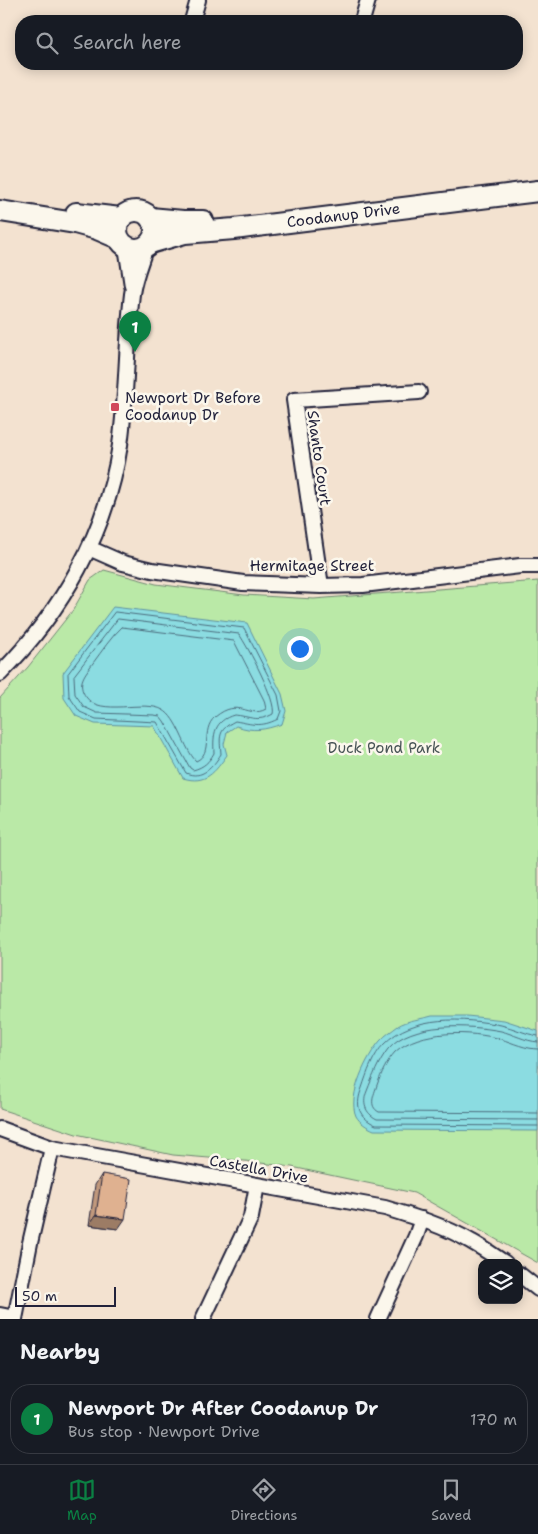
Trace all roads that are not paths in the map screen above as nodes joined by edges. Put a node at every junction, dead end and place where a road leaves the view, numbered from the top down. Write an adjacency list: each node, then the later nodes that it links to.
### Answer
1 (198, 0): 3 (street)
2 (368, 0): 4 (street)
3 (194, 15)
4 (364, 15)
5 (538, 181): 10 (main road, Coodanup Drive)
6 (538, 191): 12 (main road, Coodanup Drive)
7 (0, 201): 9 (main road)
8 (0, 211): 11 (main road)
9 (121, 218): 10 (main road); 11 (main road)
10 (150, 218): 12 (main road)
11 (122, 242): 12 (main road); 13 (street)
12 (148, 245): 13 (street)
13 (132, 292): 15 (street)
14 (419, 392): 17 (street, Shanto Court)
15 (89, 548): 17 (street, Hermitage Street); 18 (street)
16 (538, 566): 17 (street, Hermitage Street)
17 (321, 586)
18 (0, 674)
19 (0, 1129): 20 (street, Castella Drive)
20 (52, 1148): 21 (street, Castella Drive); 27 (street)
21 (257, 1185): 22 (street, Castella Drive); 28 (street)
22 (422, 1220): 23 (street, Castella Drive); 29 (street)
23 (498, 1259)
24 (523, 1277): 25 (street)
25 (538, 1289)
26 (0, 1314): 27 (street)
27 (15, 1318)
28 (203, 1319)
29 (378, 1319)

